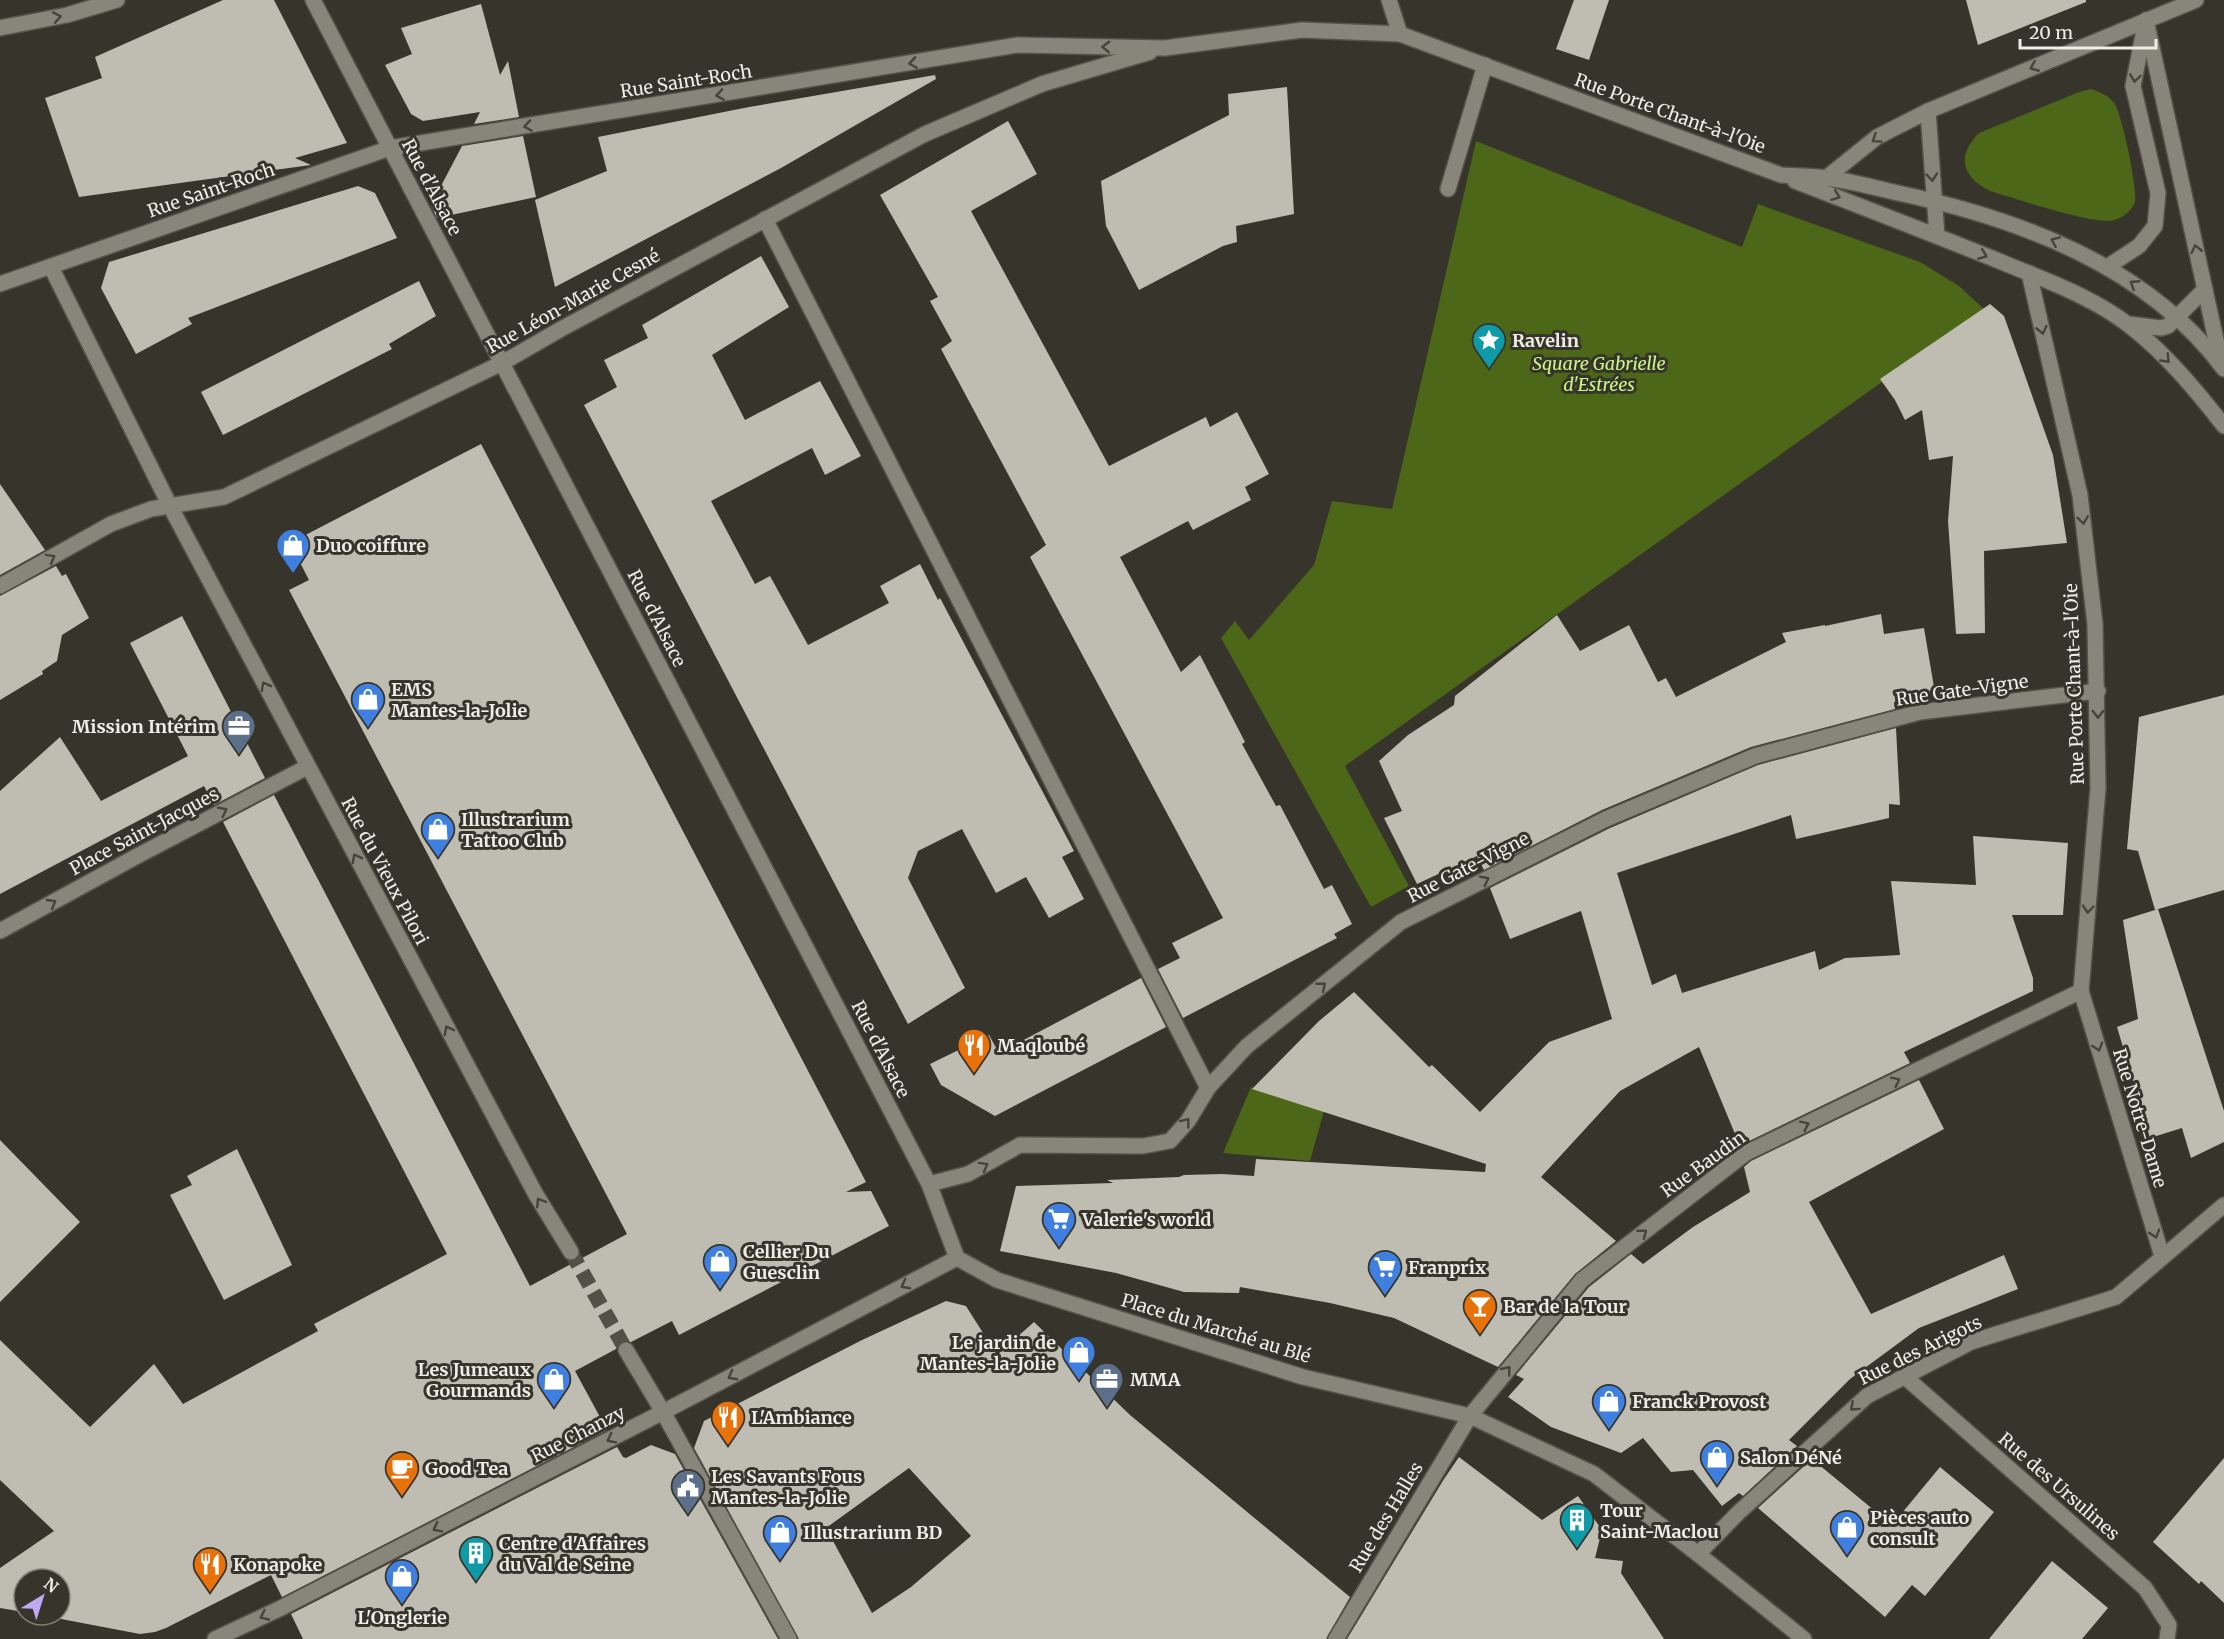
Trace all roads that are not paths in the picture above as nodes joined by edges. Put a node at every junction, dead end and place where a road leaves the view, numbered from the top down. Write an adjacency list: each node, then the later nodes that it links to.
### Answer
1 (117, 0): 7 (street, one-way to 1)
2 (313, 0): 12 (street, Rue d'Alsace)
3 (1389, 0): 8 (street)
4 (2196, 0): 5 (street)
5 (2173, 5): 6 (street)
6 (2145, 20): 11 (street, one-way to 11); 20 (street, one-way to 20); 23 (street, one-way to 6)
7 (0, 28)
8 (1400, 34): 9 (street, Rue Saint-Roch); 10 (street, Rue Porte Chant-à-l'Oie)
9 (1165, 48): 12 (street, Rue Saint-Roch, one-way to 12); 17 (street, Rue Léon-Marie Cesné)
10 (1485, 65): 13 (street, Rue Porte Chant-à-l'Oie); 15 (street)
11 (1928, 111): 14 (street, one-way to 14); 16 (street, one-way to 16)
12 (390, 148): 19 (street, Rue Saint-Roch); 26 (street, Rue d'Alsace)
13 (1781, 175): 14 (street, Rue Porte Chant-à-l'Oie); 18 (street, one-way to 18)
14 (1826, 178): 16 (street, Rue Porte Chant-à-l'Oie)
15 (1448, 189)
16 (1934, 201): 18 (street); 20 (street, Rue Porte Chant-à-l'Oie, one-way to 16)
17 (765, 219): 26 (street, Rue Léon-Marie Cesné); 35 (street)
18 (1937, 236): 21 (street, one-way to 21)
19 (51, 267): 22 (street, Rue Saint-Roch); 29 (street, Rue du Vieux Pilori)
20 (2108, 267): 24 (street, Rue Porte Chant-à-l'Oie, one-way to 20)
21 (2029, 273): 25 (street); 31 (street, Rue Porte Chant-à-l'Oie, one-way to 31)
22 (0, 284)
23 (2205, 289): 24 (street); 27 (street)
24 (2178, 318): 25 (street); 27 (street, Rue Porte Chant-à-l'Oie)
25 (2128, 324): 28 (street, one-way to 28)
26 (502, 363): 29 (street, Rue Léon-Marie Cesné); 36 (street, Rue d'Alsace)
27 (2223, 368)
28 (2224, 426)
29 (170, 506): 30 (street, Rue Léon-Marie Cesné, one-way to 29); 32 (street, Rue du Vieux Pilori, one-way to 29)
30 (0, 586)
31 (2098, 691): 34 (street, Rue Porte Chant-à-l'Oie, one-way to 34); 35 (street, Rue Gate-Vigne, one-way to 31)
32 (307, 767): 33 (street, Place Saint-Jacques, one-way to 32); 38 (street, Rue du Vieux Pilori, one-way to 32)
33 (0, 931)
34 (2081, 991): 39 (street, Rue Notre-Dame, one-way to 39); 44 (street, Rue Baudin, one-way to 34)
35 (1208, 1088): 36 (street, Rue Gate-Vigne, one-way to 35)
36 (929, 1184): 40 (street, Rue d'Alsace)
37 (2224, 1205): 39 (street, Rue des Arigots)
38 (571, 1252)
39 (2162, 1256): 42 (street, Rue des Arigots)
40 (957, 1258): 43 (street, Rue Chanzy, one-way to 43); 44 (street, Place du Marché au Blé)
41 (626, 1350): 43 (street)
42 (1904, 1376): 45 (street, Rue des Arigots, one-way to 45); 50 (street, Rue des Ursulines)
43 (663, 1412): 46 (street); 47 (street, Rue Chanzy, one-way to 47)
44 (1470, 1416): 45 (street, Place du Marché au Blé); 48 (street, Rue des Halles)
45 (1698, 1554): 49 (street, Place du Marché au Blé)
46 (783, 1636)
47 (215, 1639)
48 (1336, 1639)
49 (1804, 1639)
50 (2167, 1639)

